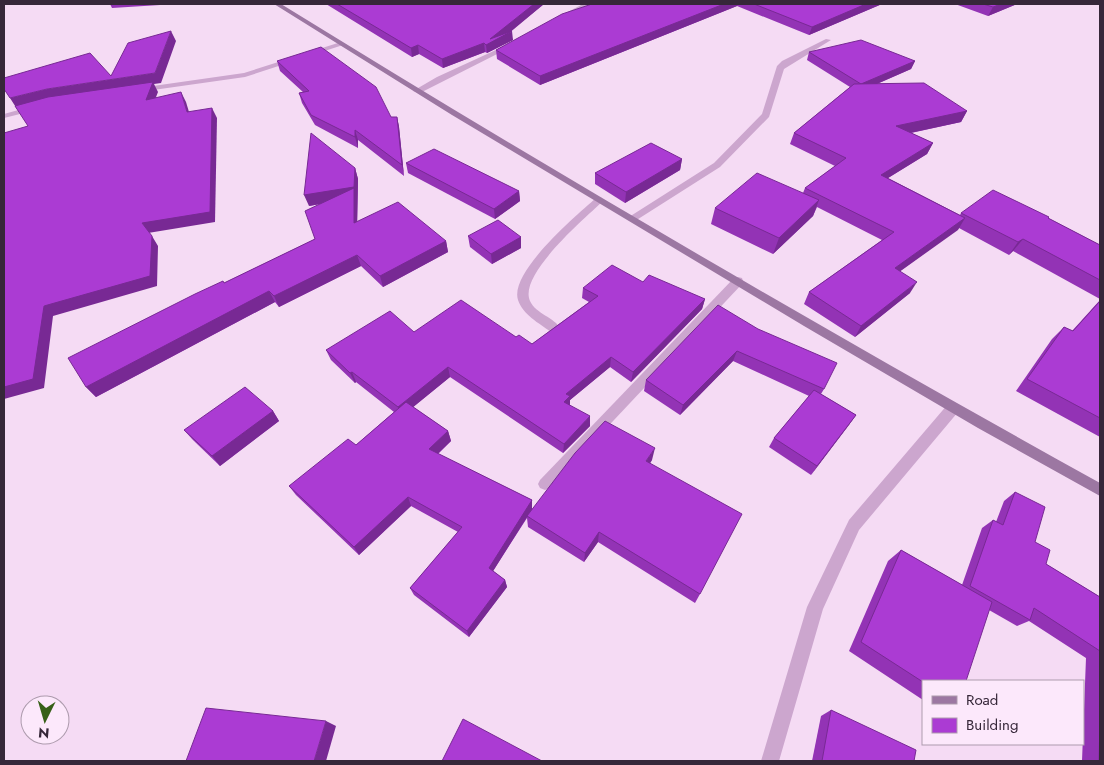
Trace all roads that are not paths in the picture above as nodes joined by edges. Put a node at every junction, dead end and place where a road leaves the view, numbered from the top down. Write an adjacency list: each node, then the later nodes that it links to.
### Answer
1 (277, 4): 6 (main road)
2 (588, 4): 3 (street)
3 (558, 19)
4 (828, 40): 12 (street)
5 (518, 41): 8 (street)
6 (341, 44): 7 (street); 8 (main road)
7 (127, 92)
8 (416, 92): 11 (main road)
9 (46, 105): 10 (street)
10 (4, 116)
11 (600, 200): 12 (main road); 14 (street)
12 (632, 219): 13 (main road)
13 (738, 281): 15 (main road); 16 (street)
14 (555, 330)
15 (953, 408): 17 (main road); 18 (street)
16 (545, 484)
17 (1100, 490)
18 (770, 761)

